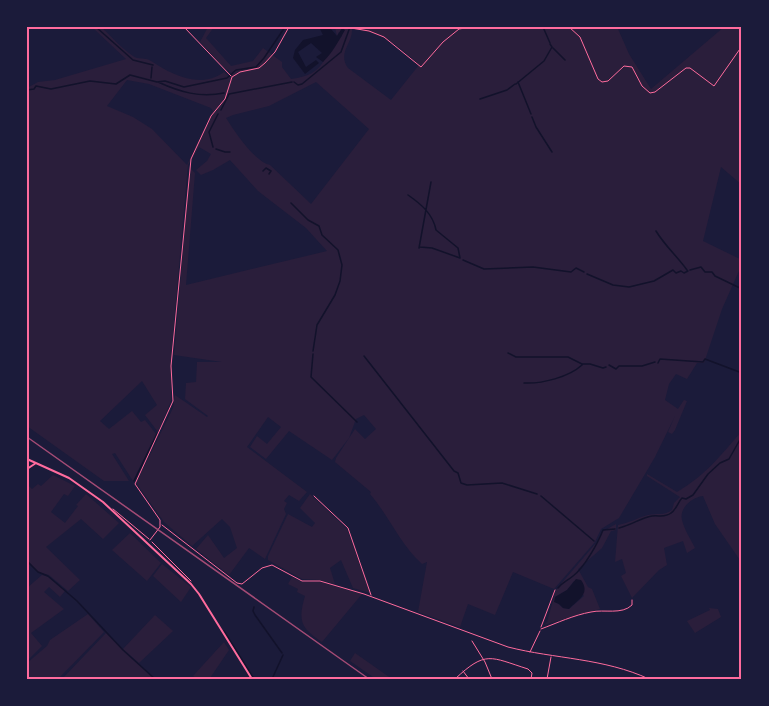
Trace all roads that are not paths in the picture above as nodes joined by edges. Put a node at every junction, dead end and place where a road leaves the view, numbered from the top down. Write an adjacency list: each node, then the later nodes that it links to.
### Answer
1 (184, 27): 3 (street)
2 (289, 27): 3 (street)
3 (231, 76): 9 (street)
4 (27, 459): 5 (main road)
5 (36, 463): 6 (main road); 8 (main road)
6 (27, 469)
7 (314, 496): 13 (street)
8 (111, 509): 10 (street); 11 (main road)
9 (160, 524): 10 (street); 13 (street)
10 (150, 540): 11 (street)
11 (191, 584): 21 (main road)
12 (555, 590): 15 (street)
13 (371, 596): 17 (street)
14 (632, 600): 15 (street)
15 (541, 629): 17 (street)
16 (472, 641): 19 (street)
17 (530, 653): 18 (street)
18 (551, 656): 26 (street); 27 (street)
19 (483, 658): 20 (street); 24 (street); 25 (street)
20 (463, 671): 22 (street); 23 (street)
21 (252, 679)
22 (455, 679)
23 (469, 679)
24 (492, 679)
25 (531, 679)
26 (547, 679)
27 (649, 679)

